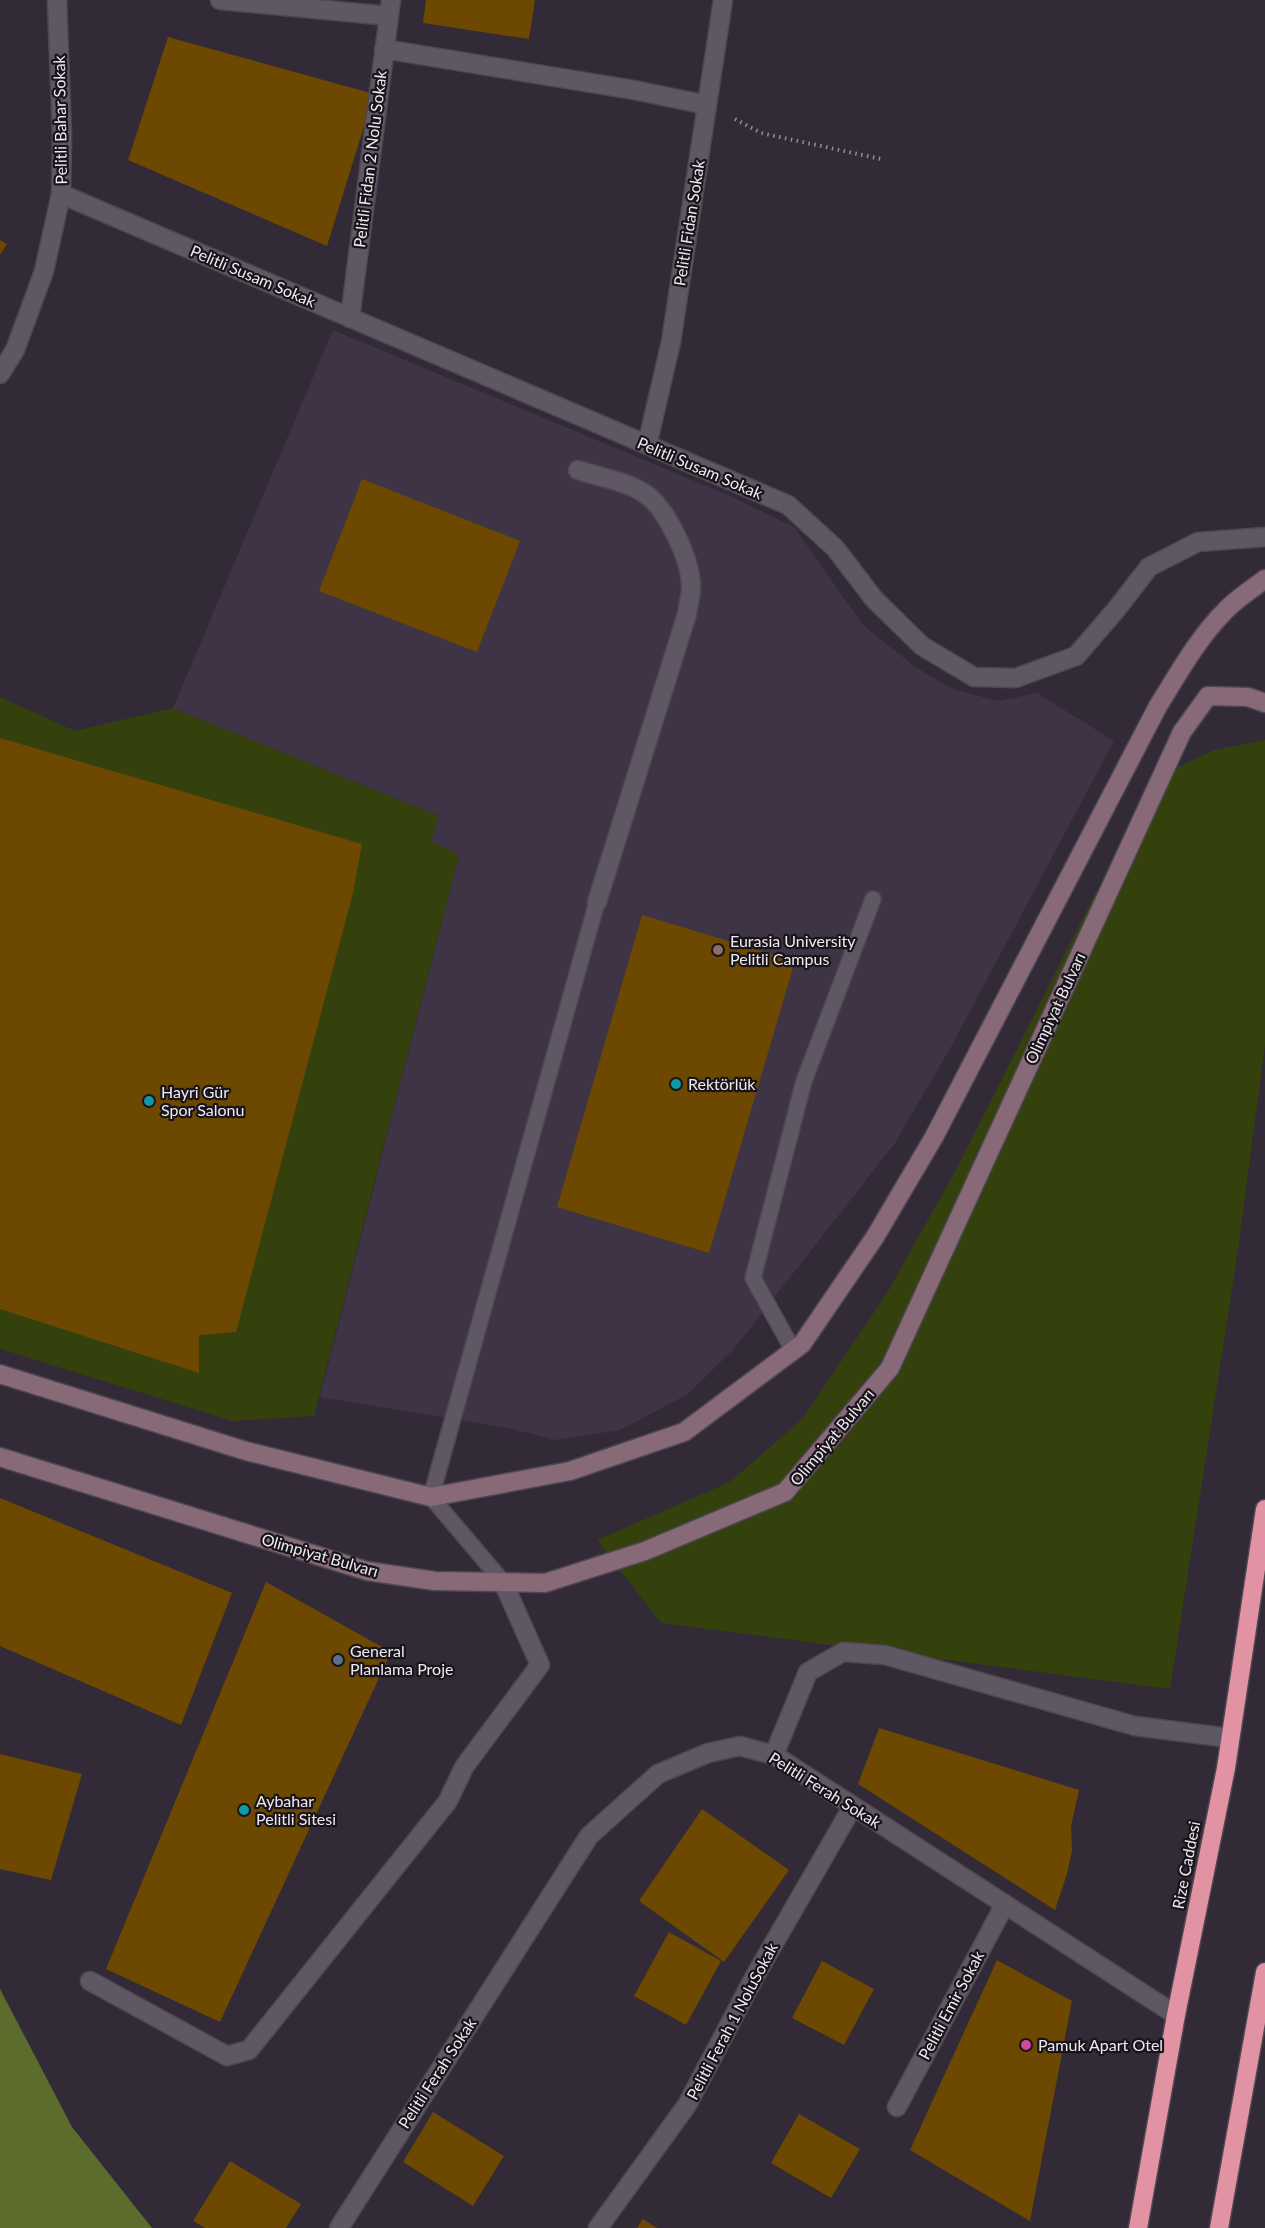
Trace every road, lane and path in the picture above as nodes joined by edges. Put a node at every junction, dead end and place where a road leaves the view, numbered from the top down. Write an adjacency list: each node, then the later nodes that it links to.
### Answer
1 (57, 0): 8 (street, Pelitli Bahar Sokak)
2 (220, 0): 4 (street)
3 (723, 0): 6 (street, Pelitli Fidan Sokak)
4 (390, 8): 5 (street, Pelitli Fidan 2 Nolu Sokak)
5 (384, 49): 6 (street); 9 (street, Pelitli Fidan 2 Nolu Sokak)
6 (707, 105): 7 (path); 11 (street, Pelitli Fidan Sokak)
7 (881, 159)
8 (61, 194): 9 (street, Pelitli Susam Sokak); 10 (street, Pelitli Bahar Sokak)
9 (350, 318): 11 (street, Pelitli Susam Sokak)
10 (0, 374)
11 (647, 445): 13 (street, Pelitli Susam Sokak)
12 (578, 470): 17 (street)
13 (1265, 537)
14 (1265, 579): 18 (main road)
15 (1265, 703): 23 (main road, Olimpiyat Bulvarı)
16 (873, 899): 18 (lane)
17 (597, 902): 21 (lane)
18 (794, 1350): 21 (main road)
19 (0, 1374): 21 (main road)
20 (0, 1457): 23 (main road, Olimpiyat Bulvarı)
21 (431, 1497): 23 (lane)
22 (1265, 1509): 24 (highway, Rize Caddesi)
23 (503, 1582): 29 (street)
24 (1230, 1738): 25 (street); 30 (highway, Rize Caddesi)
25 (774, 1755): 26 (street, Pelitli Ferah Sokak); 32 (street, Pelitli Ferah Sokak)
26 (853, 1806): 27 (street, Pelitli Ferah Sokak); 33 (street, Pelitli Ferah 1 NoluSokak)
27 (1005, 1904): 30 (street, Pelitli Ferah Sokak); 31 (street, Pelitli Emir Sokak)
28 (1265, 1972): 35 (highway)
29 (90, 1981)
30 (1176, 2015): 34 (highway, Rize Caddesi)
31 (897, 2107)
32 (343, 2226)
33 (598, 2228)
34 (1138, 2228)
35 (1219, 2228)

